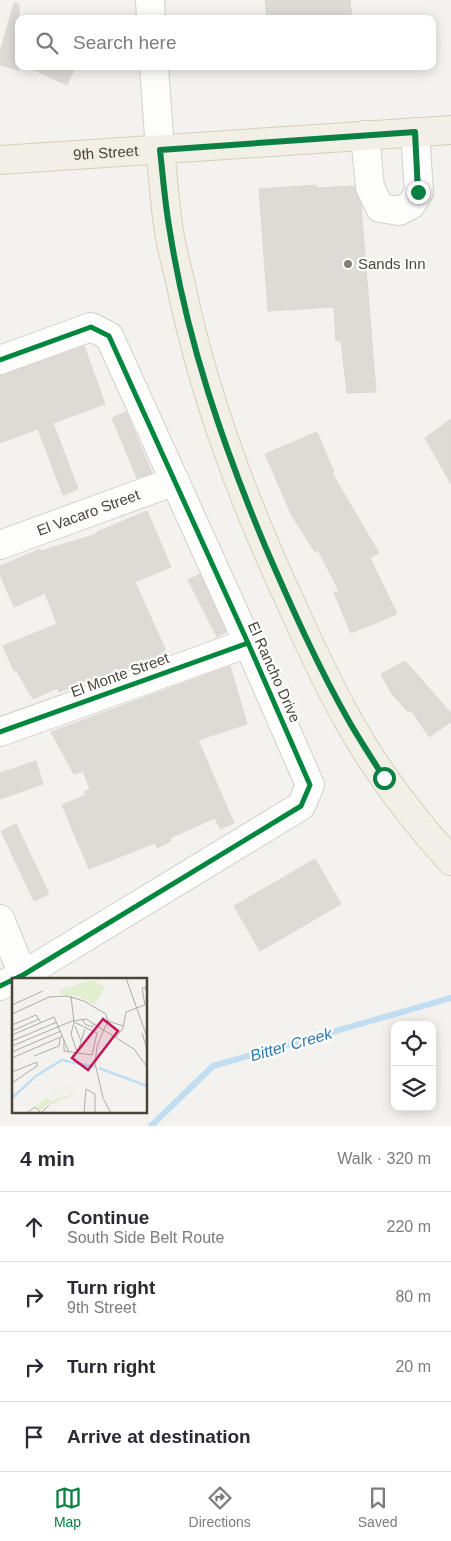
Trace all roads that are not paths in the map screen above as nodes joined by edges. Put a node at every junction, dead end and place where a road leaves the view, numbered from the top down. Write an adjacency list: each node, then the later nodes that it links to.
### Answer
1 (150, 0): 2 (street)
2 (151, 15)
3 (154, 70): 7 (street)
4 (451, 130): 5 (main road, 9th Street)
5 (415, 132): 6 (main road, 9th Street); 6 (street)
6 (365, 135): 7 (main road, 9th Street)
7 (160, 150): 8 (main road, 9th Street); 14 (main road)
8 (0, 160)
9 (0, 360): 10 (street, El Rancho Drive)
10 (175, 481): 11 (street, El Vacaro Street); 12 (street, El Rancho Drive)
11 (0, 545)
12 (248, 643): 13 (street, El Monte Street); 16 (street, El Rancho Drive)
13 (0, 732)
14 (442, 851)
15 (3, 933): 17 (street)
16 (14, 978)
17 (11, 980)

